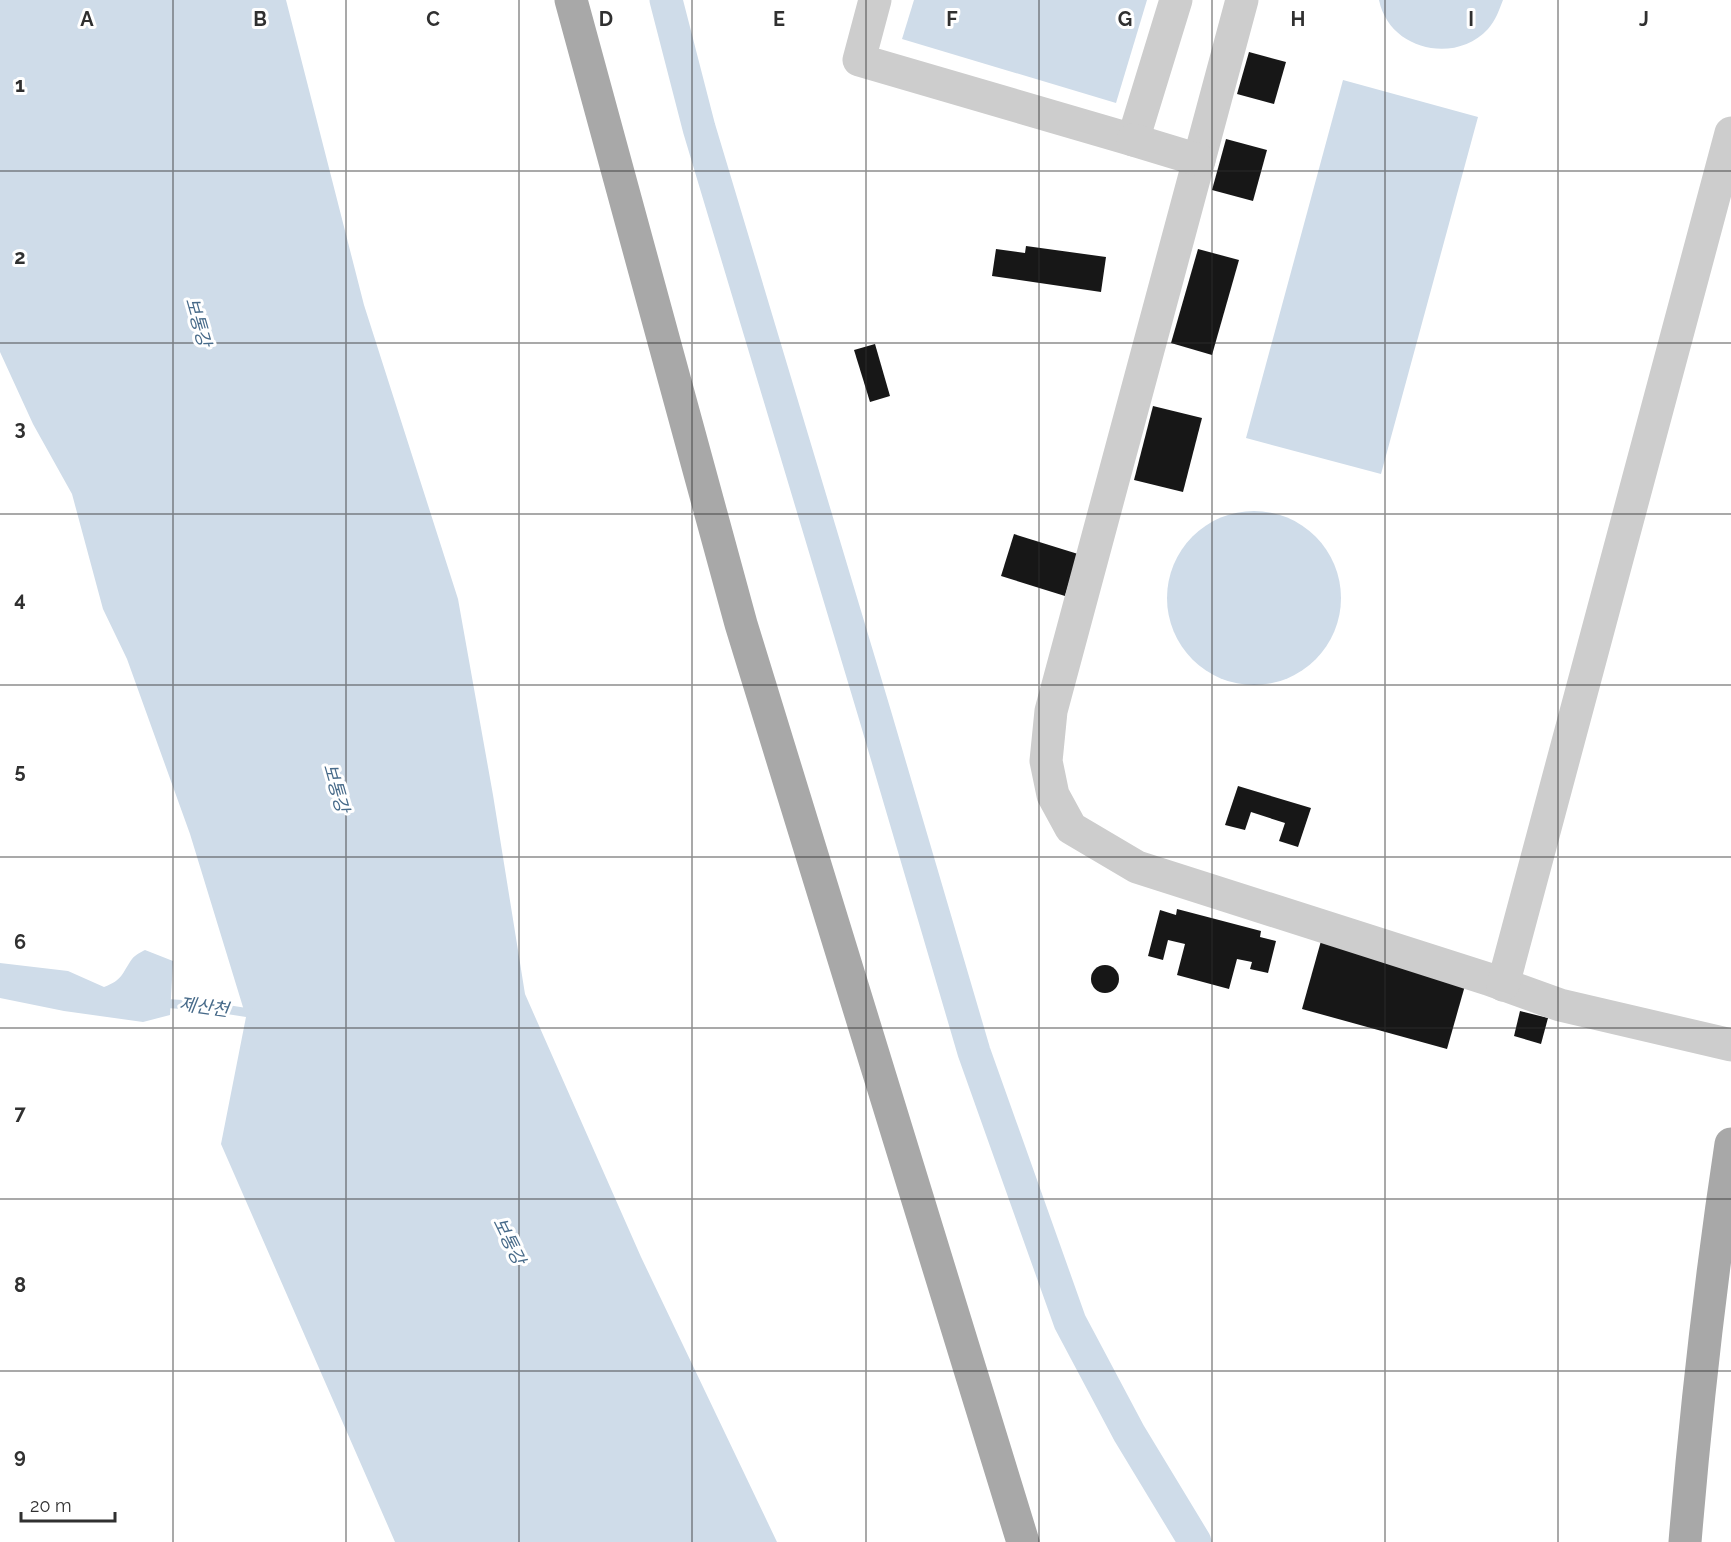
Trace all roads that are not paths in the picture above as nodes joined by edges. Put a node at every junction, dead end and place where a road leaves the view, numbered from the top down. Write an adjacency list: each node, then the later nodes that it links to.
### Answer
1 (571, 0): 11 (main road)
2 (875, 0): 6 (lane)
3 (1176, 0): 6 (lane)
4 (1242, 0): 7 (lane)
5 (1731, 133): 8 (lane)
6 (1133, 140): 7 (lane)
7 (1199, 160): 8 (lane)
8 (1503, 985): 9 (lane)
9 (1731, 1045)
10 (1731, 1144): 12 (main road)
11 (1023, 1542)
12 (1685, 1542)

